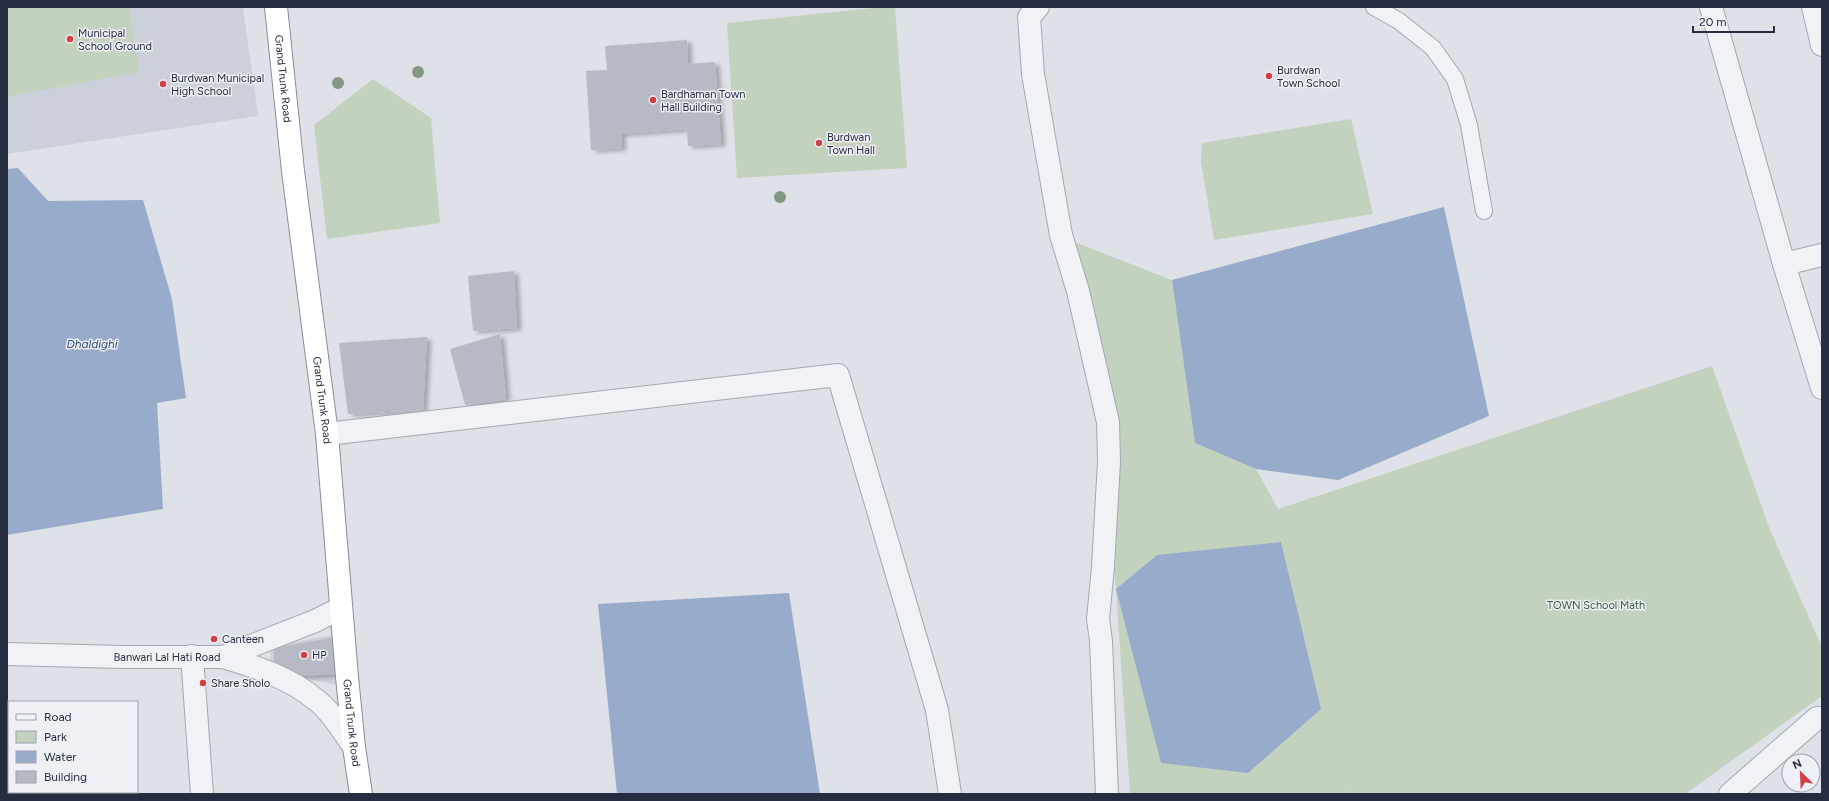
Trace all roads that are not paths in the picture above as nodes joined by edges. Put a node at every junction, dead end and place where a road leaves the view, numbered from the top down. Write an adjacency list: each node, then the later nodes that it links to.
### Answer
1 (276, 7): 11 (highway, Grand Trunk Road)
2 (1038, 7): 21 (street)
3 (1374, 7): 7 (lane)
4 (1711, 7): 9 (street)
5 (1813, 7): 6 (street)
6 (1822, 45)
7 (1484, 211)
8 (1822, 255): 9 (street)
9 (1784, 264): 10 (street)
10 (1822, 388)
11 (327, 434): 12 (highway, Grand Trunk Road); 20 (street)
12 (341, 608): 15 (street, Banwari Lal Hati Road); 17 (highway, Grand Trunk Road)
13 (7, 654): 14 (street, Banwari Lal Hati Road)
14 (192, 656): 15 (street, Banwari Lal Hati Road); 18 (street)
15 (223, 657): 17 (street)
16 (1822, 718): 22 (street)
17 (354, 747): 19 (highway, Grand Trunk Road)
18 (202, 794)
19 (361, 794)
20 (950, 794)
21 (1107, 794)
22 (1730, 794)

